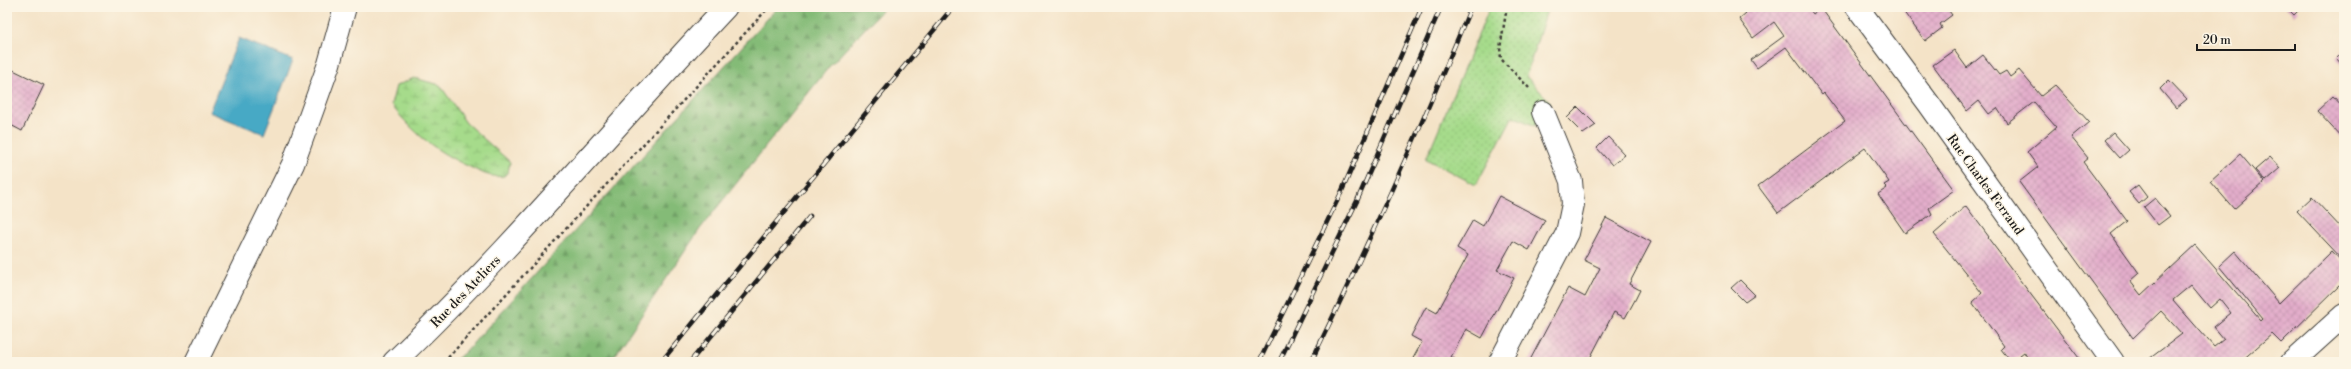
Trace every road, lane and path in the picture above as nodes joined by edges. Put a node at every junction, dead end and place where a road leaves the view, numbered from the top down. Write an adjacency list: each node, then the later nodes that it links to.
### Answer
1 (345, 7): 8 (street)
2 (726, 7): 9 (street, Rue des Ateliers)
3 (769, 7): 10 (path)
4 (1507, 7): 6 (path)
5 (1857, 7): 12 (street, Rue Charles Ferrand)
6 (1543, 112): 11 (street)
7 (2344, 315): 13 (street)
8 (196, 362)
9 (394, 362)
10 (444, 362)
11 (1500, 362)
12 (2113, 362)
13 (2292, 362)

